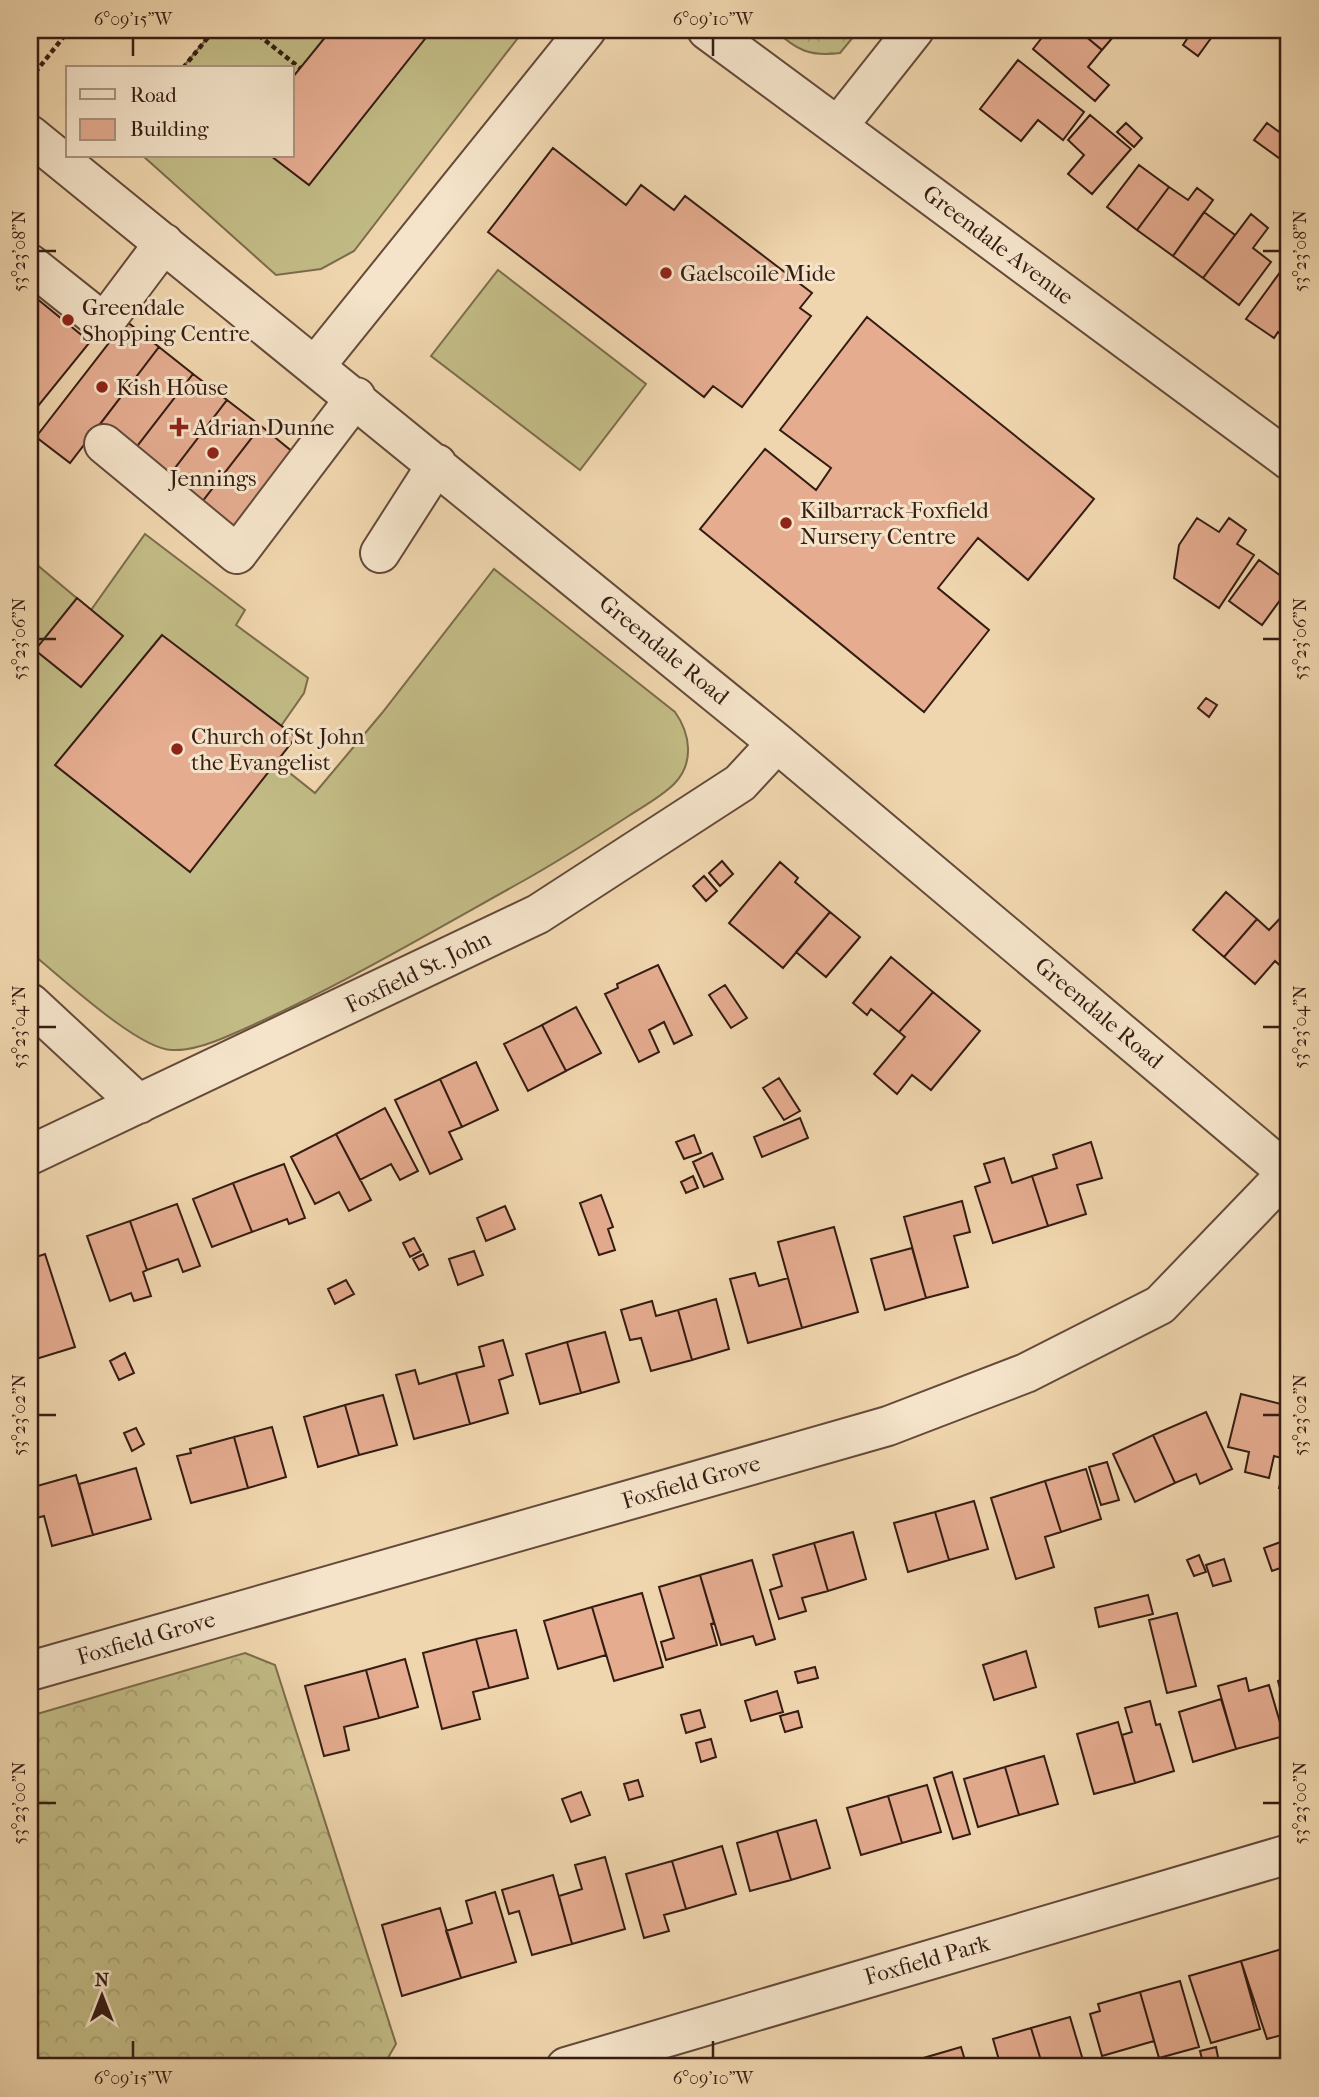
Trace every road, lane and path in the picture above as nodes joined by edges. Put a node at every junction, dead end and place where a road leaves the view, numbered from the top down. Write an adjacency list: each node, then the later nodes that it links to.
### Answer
1 (68, 30): 9 (path)
2 (214, 30): 7 (path)
3 (252, 30): 8 (path)
4 (586, 30): 14 (street)
5 (707, 30): 10 (street, Greendale Avenue)
6 (915, 30): 10 (street)
7 (185, 66)
8 (300, 68)
9 (30, 79)
10 (838, 127): 17 (street, Greendale Avenue)
11 (31, 138): 12 (street, Greendale Road)
12 (164, 243): 13 (street); 14 (street, Greendale Road)
13 (30, 264)
14 (316, 365): 15 (street, Greendale Road)
15 (356, 397): 16 (street); 18 (street, Greendale Road)
16 (104, 444)
17 (1289, 460)
18 (437, 464): 19 (street); 20 (street, Greendale Road)
19 (380, 552)
20 (777, 743): 22 (street, Foxfield St. John); 24 (street, Greendale Road)
21 (30, 1003): 22 (street)
22 (139, 1104): 23 (street, Foxfield St. John)
23 (30, 1155)
24 (1289, 1173): 25 (street, Foxfield Grove)
25 (30, 1671)
26 (1289, 1854): 27 (street, Foxfield Park)
27 (566, 2067)

